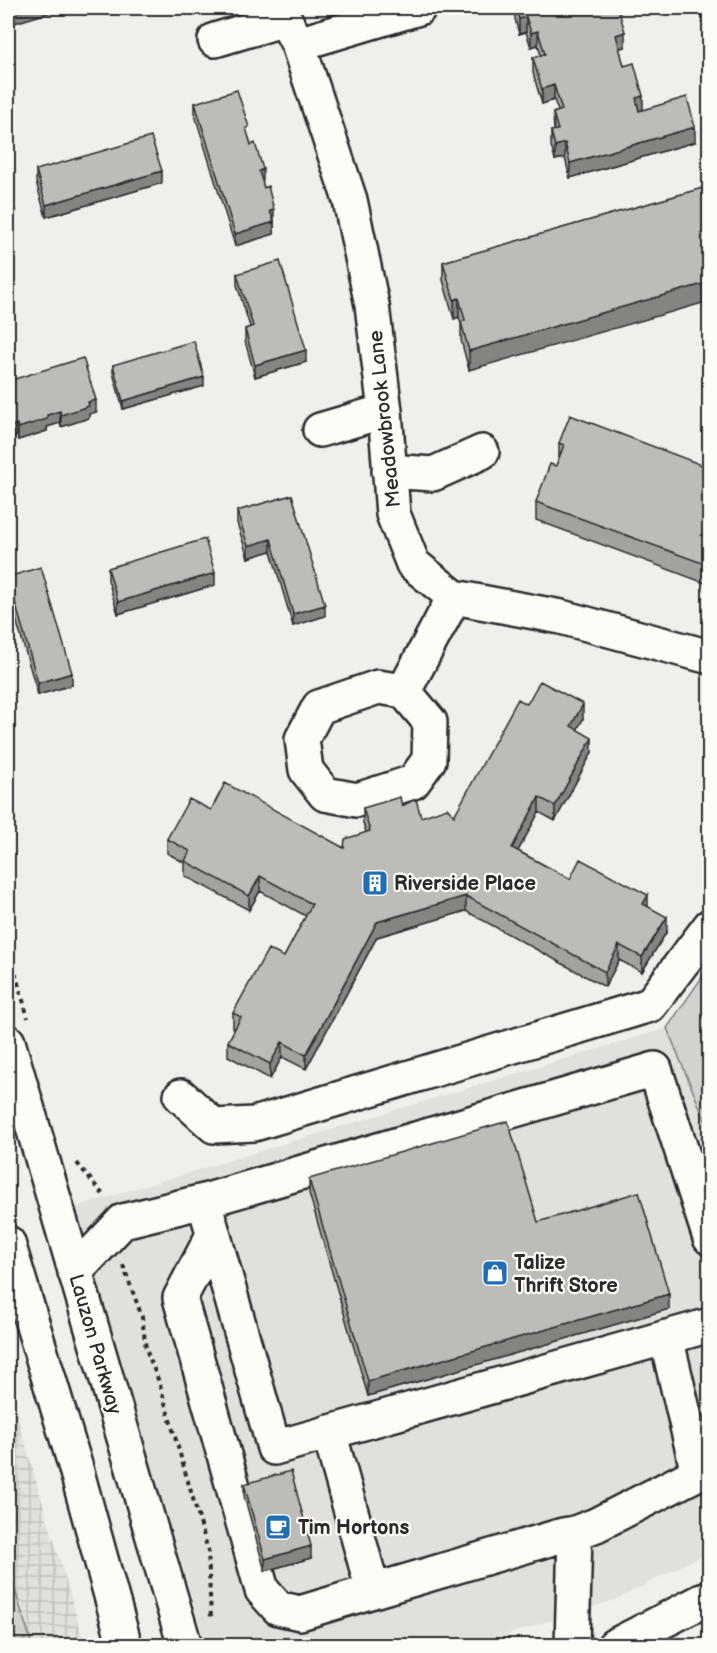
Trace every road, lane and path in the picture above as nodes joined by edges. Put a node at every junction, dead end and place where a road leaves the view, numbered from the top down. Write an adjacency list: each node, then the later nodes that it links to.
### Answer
1 (419, 8): 2 (main road)
2 (287, 24): 3 (main road); 4 (main road, Meadowbrook Lane)
3 (216, 40)
4 (385, 411): 5 (main road); 7 (main road, Meadowbrook Lane)
5 (320, 430)
6 (482, 452): 7 (main road)
7 (389, 471): 8 (main road, Meadowbrook Lane)
8 (454, 597): 9 (main road, Meadowbrook Lane); 10 (main road)
9 (710, 657)
10 (404, 691)
11 (710, 926): 13 (main road)
12 (8, 1042): 19 (main road, Lauzon Parkway)
13 (181, 1096)
14 (204, 1202): 15 (main road); 16 (main road); 19 (main road)
15 (213, 1235): 22 (main road); 24 (main road)
16 (710, 1238)
17 (8, 1243): 28 (main road)
18 (120, 1256): 26 (path)
19 (75, 1272): 29 (main road, Lauzon Parkway)
20 (710, 1325): 21 (main road)
21 (666, 1337): 22 (main road); 23 (main road)
22 (329, 1432): 24 (main road)
23 (575, 1533): 24 (main road); 30 (main road)
24 (372, 1591)
25 (710, 1597): 27 (main road)
26 (212, 1622)
27 (617, 1645)
28 (125, 1646)
29 (186, 1646)
30 (572, 1646)

